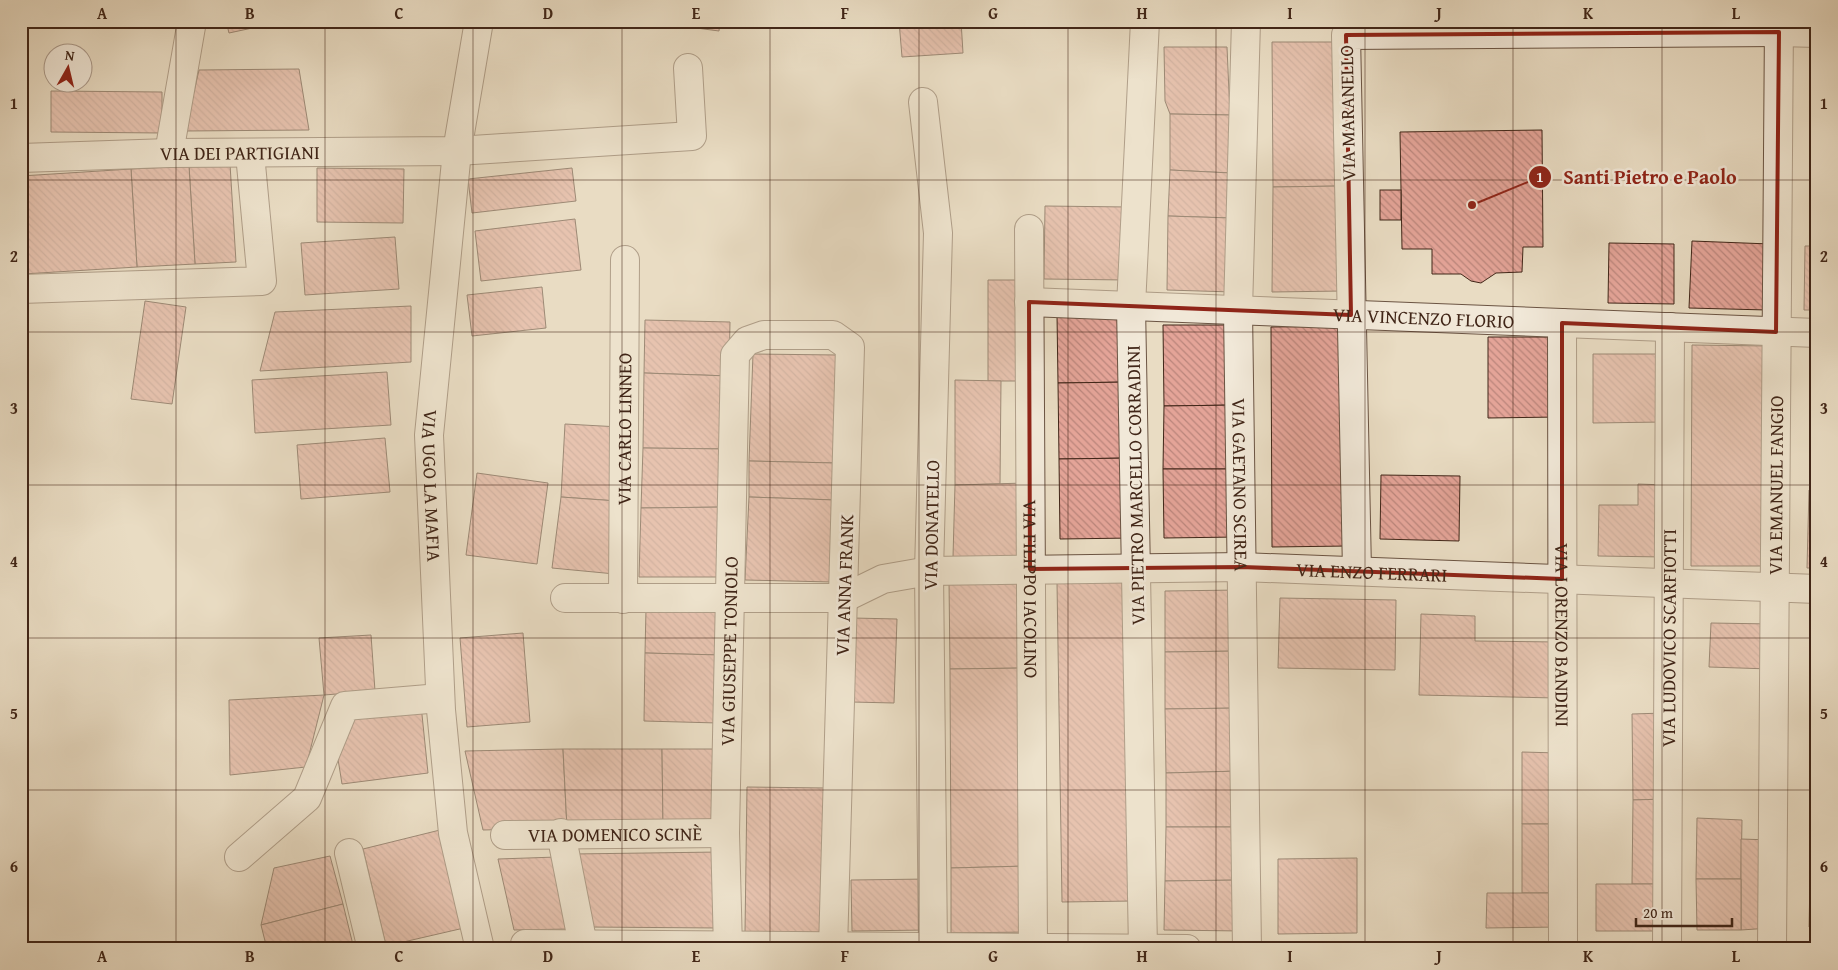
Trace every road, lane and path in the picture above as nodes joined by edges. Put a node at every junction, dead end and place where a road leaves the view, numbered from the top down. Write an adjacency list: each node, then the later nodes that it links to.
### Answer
1 (192, 21): 11 (street)
2 (479, 21): 10 (street, VIA UGO LA MAFIA)
3 (1145, 21): 18 (street, VIA PIETRO MARCELLO CORRADINI)
4 (1246, 21): 19 (street, VIA GAETANO SCIREA)
5 (1779, 26): 6 (street, VIA MARANELLO); 7 (street, VIA MARANELLO); 23 (street, VIA EMANUEL FANGIO)
6 (1466, 27): 20 (street, VIA MARANELLO)
7 (1817, 33)
8 (688, 68): 10 (street, VIA DEI PARTIGIANI)
9 (923, 102): 29 (street, VIA DONATELLO)
10 (457, 150): 12 (street, VIA DEI PARTIGIANI); 39 (street, VIA UGO LA MAFIA)
11 (169, 153): 12 (street, VIA DEI PARTIGIANI); 13 (street, VIA DEI PARTIGIANI)
12 (250, 154): 16 (street)
13 (21, 158)
14 (1029, 229): 17 (street, VIA FILIPPO IACOLINO)
15 (625, 260): 37 (street, VIA CARLO LINNEO)
16 (21, 289)
17 (1029, 302): 18 (street, VIA VINCENZO FLORIO); 28 (street, VIA FILIPPO IACOLINO)
18 (1131, 306): 19 (street, VIA VINCENZO FLORIO); 27 (street, VIA PIETRO MARCELLO CORRADINI)
19 (1238, 310): 20 (street, VIA VINCENZO FLORIO); 26 (street, VIA GAETANO SCIREA)
20 (1351, 315): 21 (street, VIA VINCENZO FLORIO); 30 (street, VIA MARANELLO)
21 (1562, 323): 22 (street, VIA VINCENZO FLORIO); 31 (street, VIA LORENZO BANDINI)
22 (1670, 327): 23 (street, VIA VINCENZO FLORIO); 32 (street, VIA LUDOVICO SCARFIOTTI)
23 (1776, 332): 24 (street, VIA VINCENZO FLORIO); 33 (street, VIA EMANUEL FANGIO)
24 (1817, 333)
25 (736, 356): 36 (street, VIA ANNA FRANK); 38 (street, VIA GIUSEPPE TONIOLO)
26 (1242, 567): 27 (street, VIA ENZO FERRARI); 30 (street, VIA ENZO FERRARI); 55 (street, VIA GAETANO SCIREA)
27 (1136, 568): 28 (street, VIA ENZO FERRARI); 53 (street, VIA PIETRO MARCELLO CORRADINI)
28 (1030, 569): 29 (street, VIA ENZO FERRARI); 52 (street, VIA FILIPPO IACOLINO)
29 (929, 570): 36 (street, VIA ENZO FERRARI); 49 (street, VIA DONATELLO)
30 (1357, 572): 31 (street, VIA ENZO FERRARI)
31 (1562, 579): 32 (street, VIA ENZO FERRARI); 56 (street, VIA LORENZO BANDINI)
32 (1669, 584): 33 (street, VIA ENZO FERRARI); 57 (street, VIA LUDOVICO SCARFIOTTI)
33 (1775, 588): 34 (street, VIA ENZO FERRARI); 58 (street, VIA EMANUEL FANGIO)
34 (1817, 589)
35 (565, 598): 37 (street)
36 (844, 598): 38 (street); 48 (street, VIA ANNA FRANK)
37 (623, 599): 38 (street)
38 (730, 600): 41 (street, VIA GIUSEPPE TONIOLO)
39 (440, 698): 44 (street); 51 (street, VIA UGO LA MAFIA)
40 (561, 833): 41 (street, VIA DOMENICO SCINÈ); 42 (street, VIA DOMENICO SCINÈ); 46 (street)
41 (725, 833): 47 (street, VIA GIUSEPPE TONIOLO)
42 (505, 835)
43 (350, 853): 50 (street)
44 (239, 857)
45 (525, 944): 46 (street)
46 (583, 945): 47 (street)
47 (728, 948): 48 (street)
48 (833, 948): 49 (street)
49 (933, 948): 52 (street)
50 (372, 949)
51 (480, 949)
52 (1033, 949): 53 (street)
53 (1143, 949): 54 (street)
54 (1187, 949)
55 (1247, 949)
56 (1563, 949)
57 (1667, 949)
58 (1772, 949)

